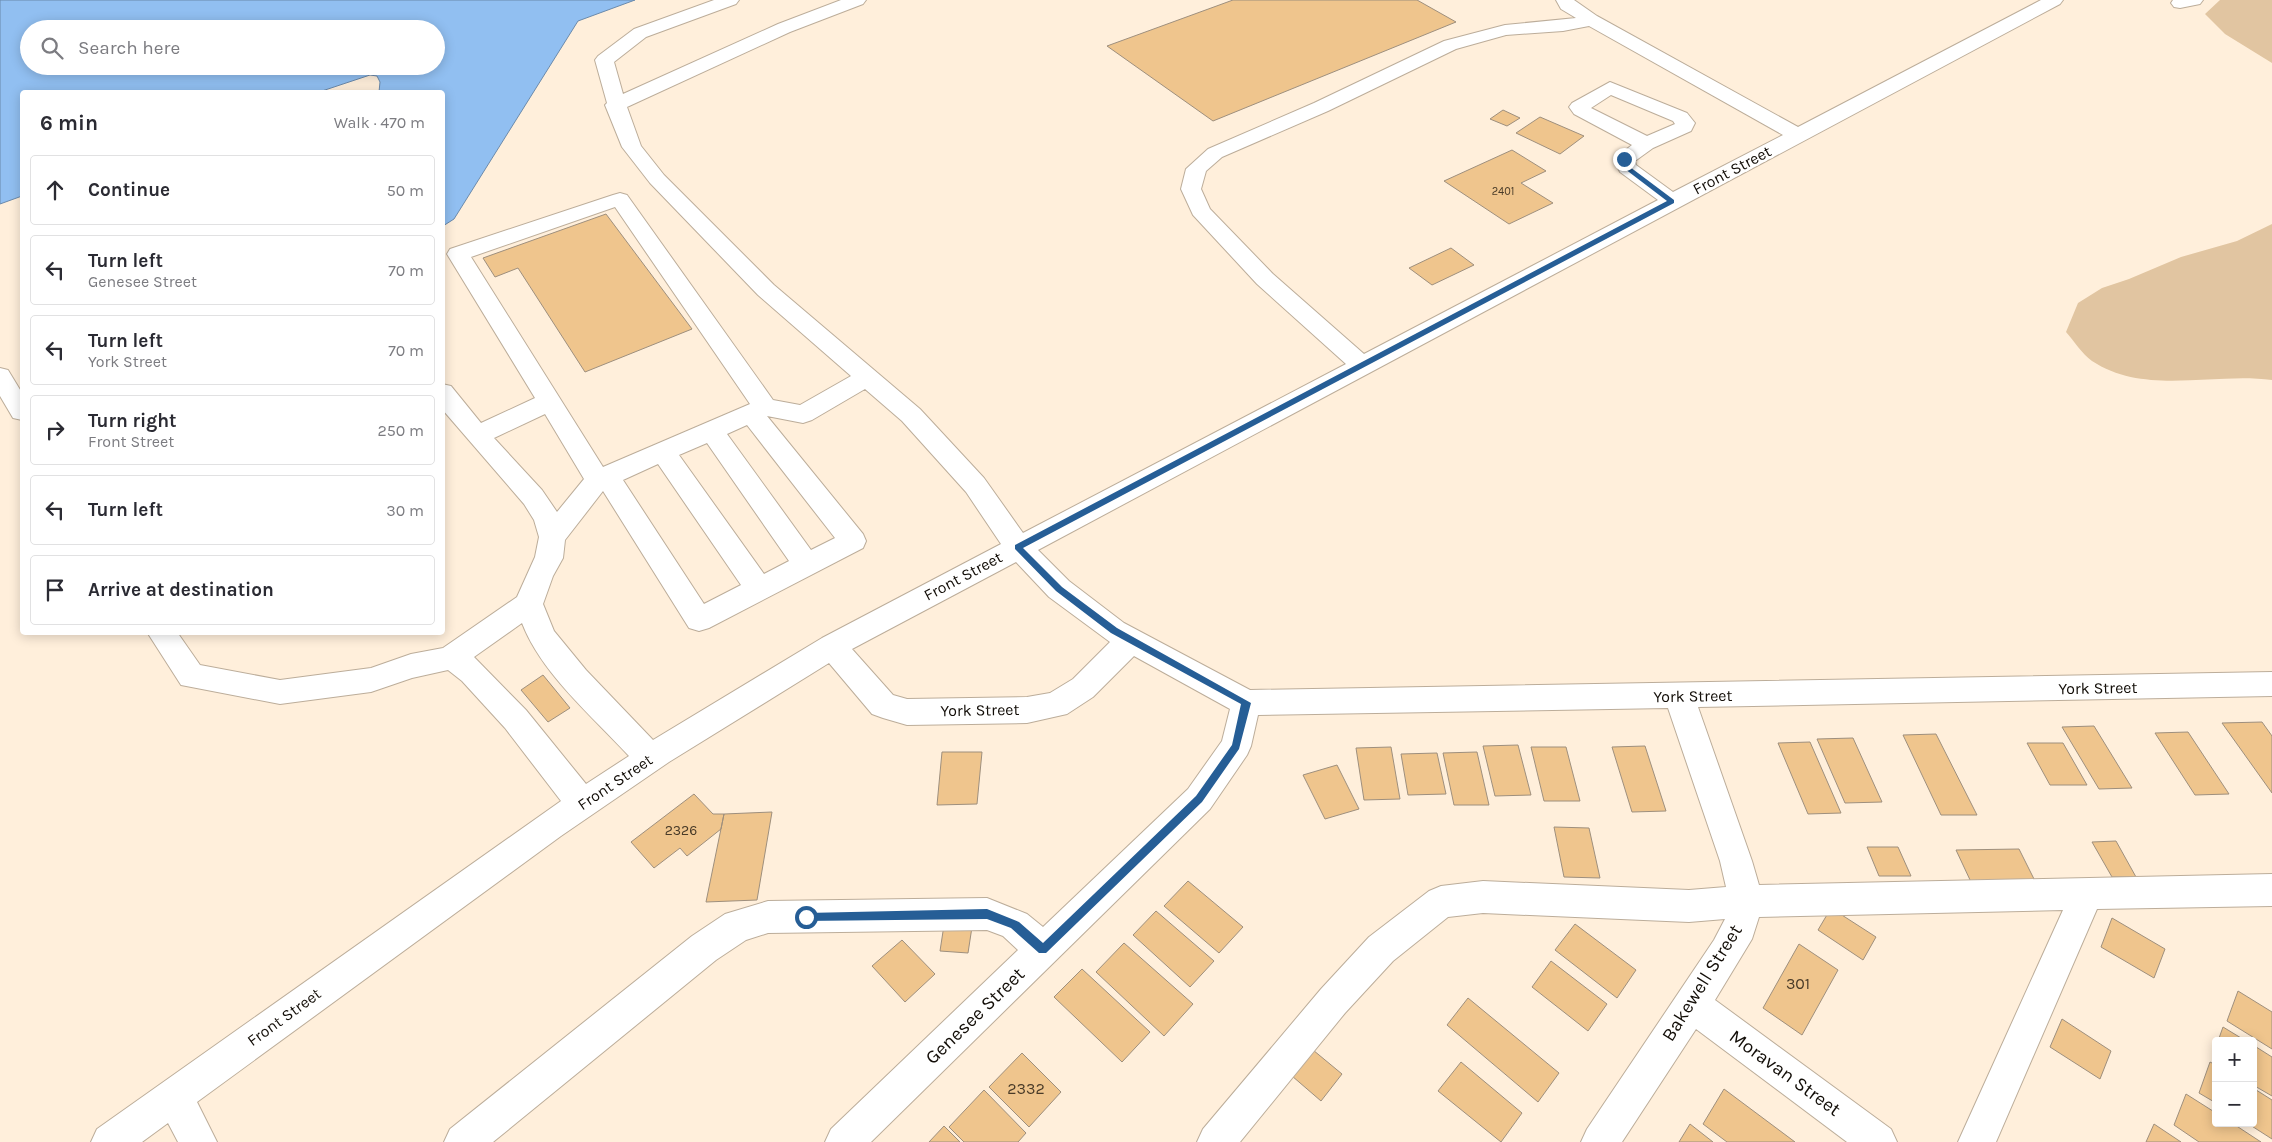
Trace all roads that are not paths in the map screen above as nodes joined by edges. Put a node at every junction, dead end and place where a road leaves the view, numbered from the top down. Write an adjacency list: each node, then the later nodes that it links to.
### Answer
1 (730, 0): 6 (street, York Street)
2 (857, 0): 6 (street)
3 (1565, 0): 5 (street)
4 (2054, 0): 7 (street, Front Street)
5 (1590, 20): 7 (street); 10 (street)
6 (615, 105): 12 (street, York Street)
7 (1797, 135): 9 (street, Front Street)
8 (1646, 144): 9 (street)
9 (1672, 201): 10 (street, Front Street)
10 (1362, 365): 22 (street, Front Street)
11 (0, 376): 15 (street)
12 (867, 377): 16 (street); 22 (street, York Street)
13 (445, 396): 18 (street)
14 (549, 402): 16 (street); 18 (street); 20 (street)
15 (20, 409)
16 (758, 410): 17 (street); 23 (street)
17 (712, 431): 19 (street); 23 (street)
18 (477, 435): 21 (street)
19 (663, 452): 20 (street); 24 (street)
20 (602, 478): 21 (street); 24 (street)
21 (552, 537): 25 (street)
22 (1018, 547): 27 (street, York Street); 28 (street, Front Street)
23 (807, 565): 24 (street)
24 (759, 589)
25 (529, 604): 29 (street); 33 (street)
26 (163, 635): 29 (street)
27 (1131, 640): 28 (street, York Street); 32 (street, York Street)
28 (832, 646): 33 (street, Front Street)
29 (450, 658): 34 (street)
30 (2272, 684): 31 (street, York Street)
31 (1679, 696): 32 (street, York Street); 37 (street, Bakewell Street)
32 (1246, 703): 38 (street, Genesee Street)
33 (650, 758): 34 (street, Front Street)
34 (582, 804): 40 (street, Front Street)
35 (2272, 890): 36 (street)
36 (2087, 894): 37 (street); 48 (street)
37 (1746, 901): 39 (street, Bakewell Street); 45 (street)
38 (1043, 950): 43 (street); 44 (street, Genesee Street)
39 (1691, 1004): 46 (street, Bakewell Street); 47 (street, Moravan Street)
40 (174, 1096): 41 (street, Front Street); 42 (street)
41 (110, 1142)
42 (198, 1142)
43 (463, 1142)
44 (844, 1142)
45 (1216, 1142)
46 (1600, 1142)
47 (1878, 1142)
48 (1977, 1142)

